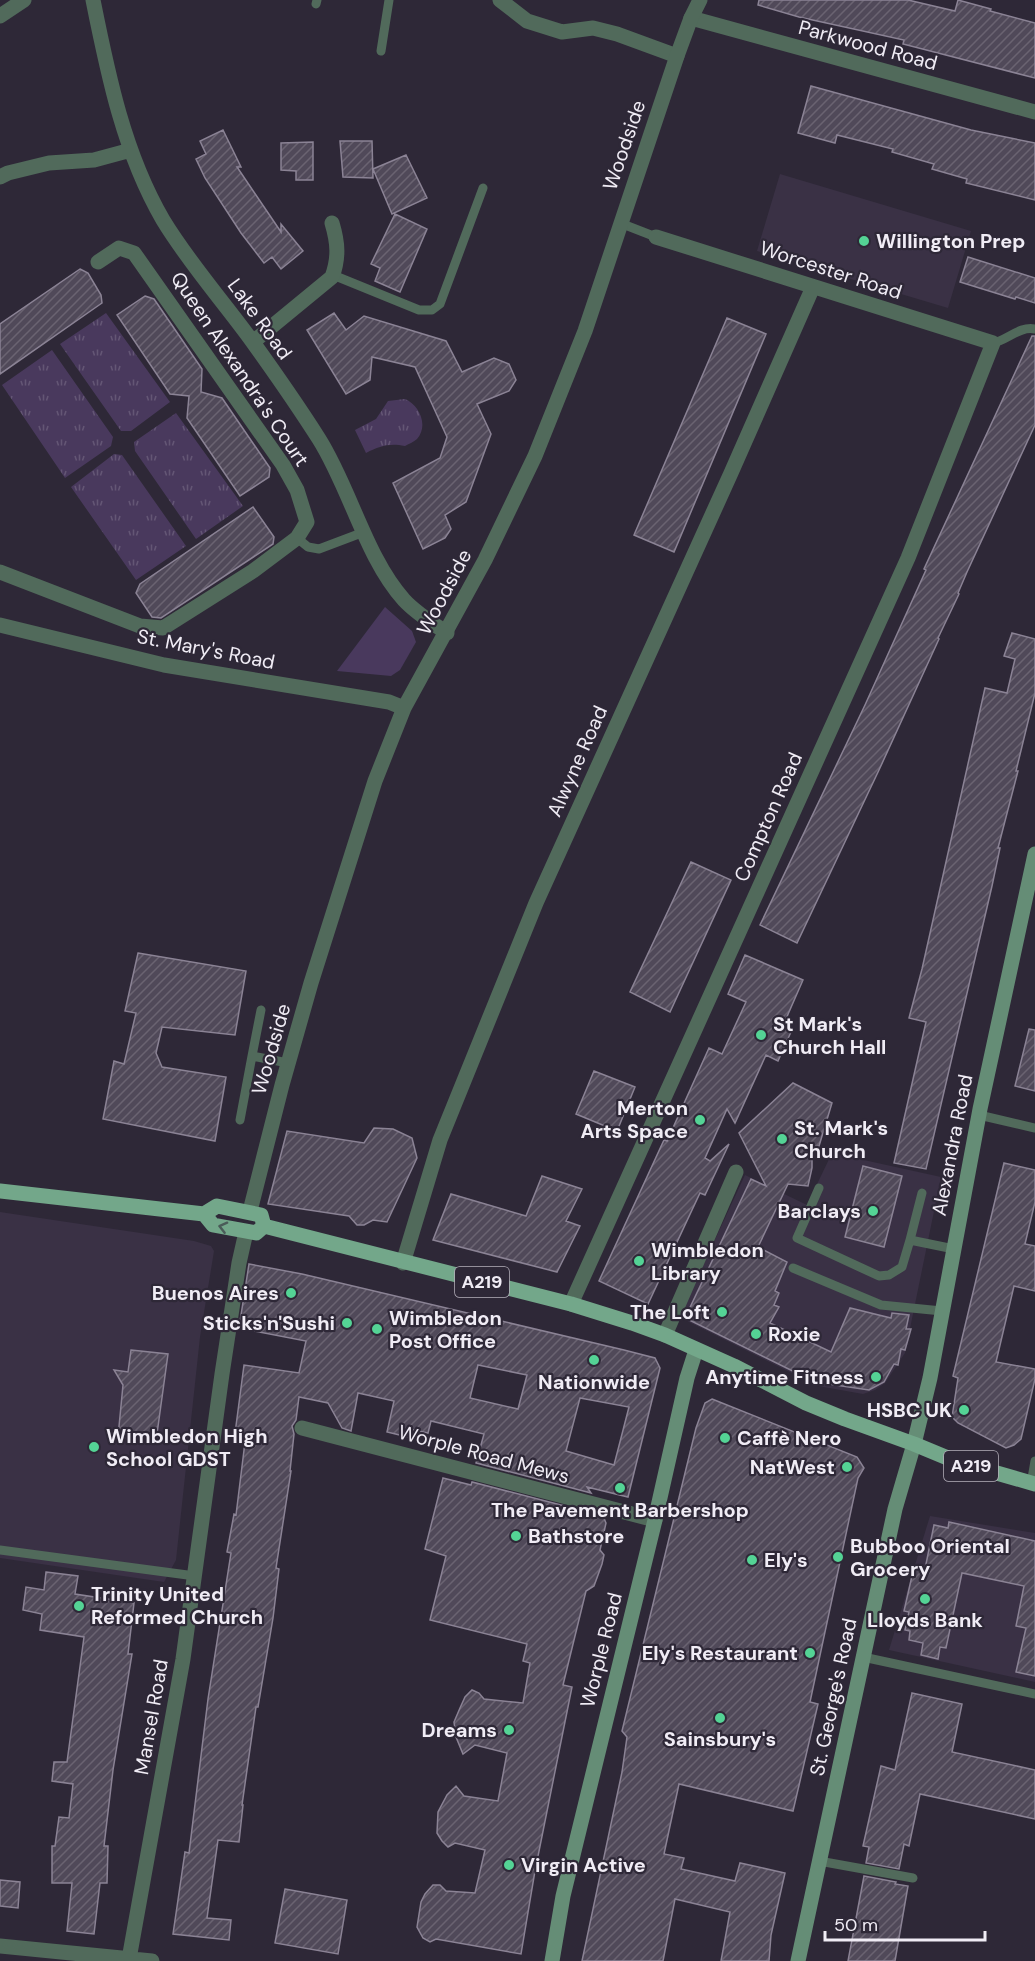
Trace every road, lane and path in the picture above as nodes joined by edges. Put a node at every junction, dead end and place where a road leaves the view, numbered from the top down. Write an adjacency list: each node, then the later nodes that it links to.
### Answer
1 (24, 0): 6 (street)
2 (93, 0): 11 (street, Lake Road)
3 (389, 0): 8 (lane)
4 (500, 0): 9 (street)
5 (700, 0): 7 (street, Woodside)
6 (0, 16)
7 (691, 18): 9 (street, Woodside); 10 (street, Parkwood Road)
8 (381, 51)
9 (677, 56): 15 (street, Woodside)
10 (1035, 112)
11 (131, 150): 12 (street); 21 (street, Lake Road)
12 (0, 177)
13 (483, 188): 18 (lane)
14 (332, 223): 18 (street)
15 (620, 223): 16 (lane); 27 (street, Woodside)
16 (656, 237): 19 (street, Worcester Road)
17 (98, 262): 24 (street, Queen Alexandra's Court)
18 (333, 275): 21 (street)
19 (813, 286): 22 (street, Worcester Road); 46 (street, Alwyne Road)
20 (1035, 328): 22 (lane)
21 (253, 342): 23 (street, Lake Road)
22 (993, 343): 48 (street, Compton Road)
23 (364, 532): 24 (lane); 27 (street, Lake Road)
24 (297, 538): 25 (street)
25 (0, 572)
26 (0, 625): 28 (street, St. Mary's Road)
27 (447, 633): 28 (street, Woodside)
28 (404, 708): 32 (street, Woodside)
29 (1035, 854): 33 (main road, Alexandra Road)
30 (261, 1010): 31 (lane)
31 (252, 1056): 32 (lane); 34 (lane)
32 (288, 1063): 40 (street, Woodside)
33 (979, 1114): 35 (lane); 45 (main road, Alexandra Road)
34 (240, 1120)
35 (1035, 1128)
36 (736, 1172): 50 (street)
37 (819, 1188): 44 (lane)
38 (0, 1191): 41 (main road)
39 (922, 1193): 44 (lane)
40 (250, 1212): 41 (main road); 42 (main road)
41 (204, 1214): 43 (main road, one-way to 41)
42 (264, 1226): 43 (main road); 46 (main road, A219)
43 (246, 1232): 58 (street, Mansel Road)
44 (910, 1240): 45 (lane)
45 (954, 1249): 49 (main road, Alexandra Road)
46 (403, 1263): 48 (main road, A219)
47 (793, 1268): 49 (lane)
48 (571, 1305): 50 (main road, A219)
49 (942, 1311): 53 (main road, Alexandra Road)
50 (665, 1335): 51 (main road, A219)
51 (696, 1350): 53 (main road, A219); 56 (main road, Worple Road)
52 (302, 1428): 56 (street, Worple Road Mews)
53 (914, 1443): 55 (main road, A219); 59 (main road, St. George's Road)
54 (1035, 1461): 55 (lane)
55 (1033, 1484)
56 (655, 1520): 66 (main road, Worple Road)
57 (0, 1550): 58 (lane)
58 (195, 1576): 64 (street, Mansel Road)
59 (863, 1657): 60 (lane); 61 (main road, St. George's Road)
60 (1035, 1694)
61 (819, 1861): 62 (lane); 67 (main road, St. George's Road)
62 (913, 1878)
63 (0, 1946): 64 (street)
64 (129, 1959): 65 (street)
65 (152, 1961)
66 (552, 1961)
67 (798, 1961)

